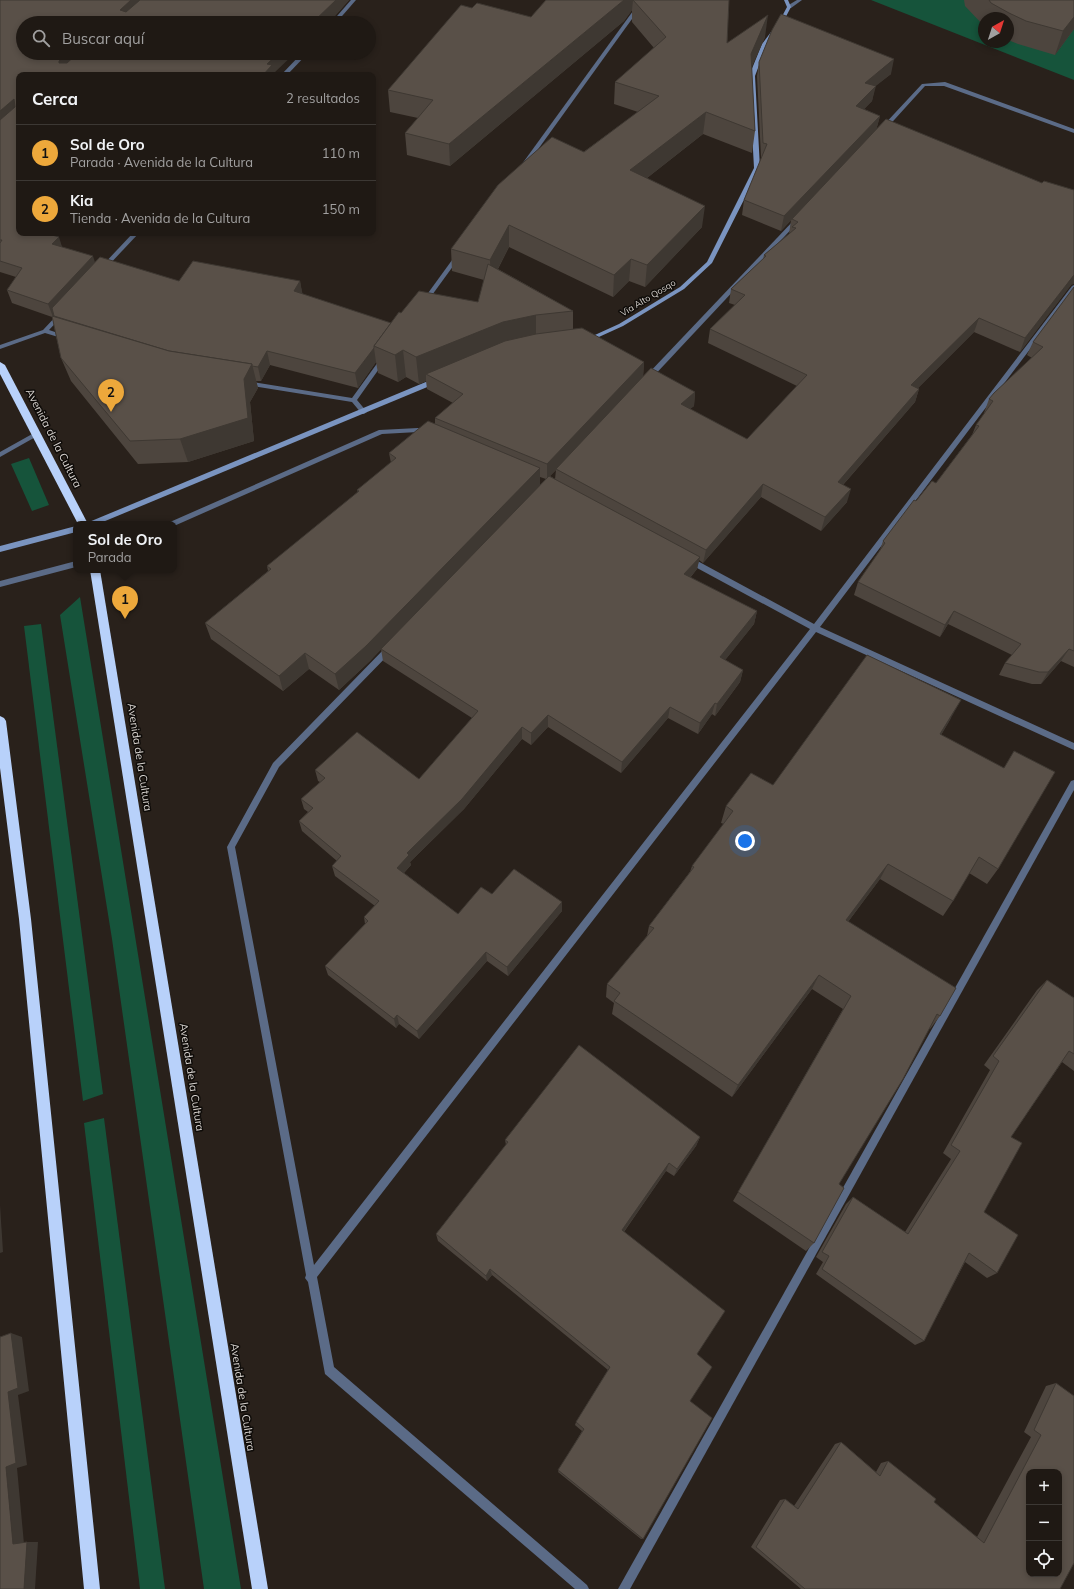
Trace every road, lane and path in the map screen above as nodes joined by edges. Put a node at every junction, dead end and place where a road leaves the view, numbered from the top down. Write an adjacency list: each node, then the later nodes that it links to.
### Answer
1 (354, 0): 6 (street)
2 (786, 0): 4 (street)
3 (800, 0): 4 (street)
4 (789, 7): 21 (street, Via Alto Qosqo)
5 (635, 12): 11 (street)
6 (339, 16)
7 (298, 60): 8 (street)
8 (287, 72)
9 (1074, 131): 10 (street)
10 (875, 137)
11 (518, 174)
12 (804, 212): 27 (street)
13 (133, 236): 15 (street)
14 (461, 251): 18 (street)
15 (98, 273)
16 (1074, 287): 42 (street)
17 (66, 308): 19 (street)
18 (419, 310)
19 (45, 331): 20 (street); 22 (street)
20 (74, 340)
21 (582, 341)
22 (0, 348)
23 (386, 355): 28 (street)
24 (0, 365): 30 (highway, Avenida de la Cultura)
25 (439, 380): 29 (street)
26 (238, 382): 28 (street)
27 (641, 386)
28 (354, 400): 29 (street)
29 (364, 412): 34 (street)
30 (36, 435): 32 (street); 33 (highway, Avenida de la Cultura)
31 (433, 436): 35 (street)
32 (0, 455)
33 (81, 521)
34 (97, 521)
35 (177, 522)
36 (73, 530): 37 (street)
37 (0, 549)
38 (682, 556): 42 (street)
39 (73, 565): 41 (street)
40 (95, 573): 49 (highway, Avenida de la Cultura)
41 (0, 584)
42 (815, 628): 45 (street); 47 (street)
43 (393, 645): 47 (street)
44 (0, 721): 48 (highway)
45 (1074, 747)
46 (1074, 783): 51 (street)
47 (310, 1278): 50 (street)
48 (92, 1589)
49 (260, 1589)
50 (583, 1589)
51 (624, 1589)

